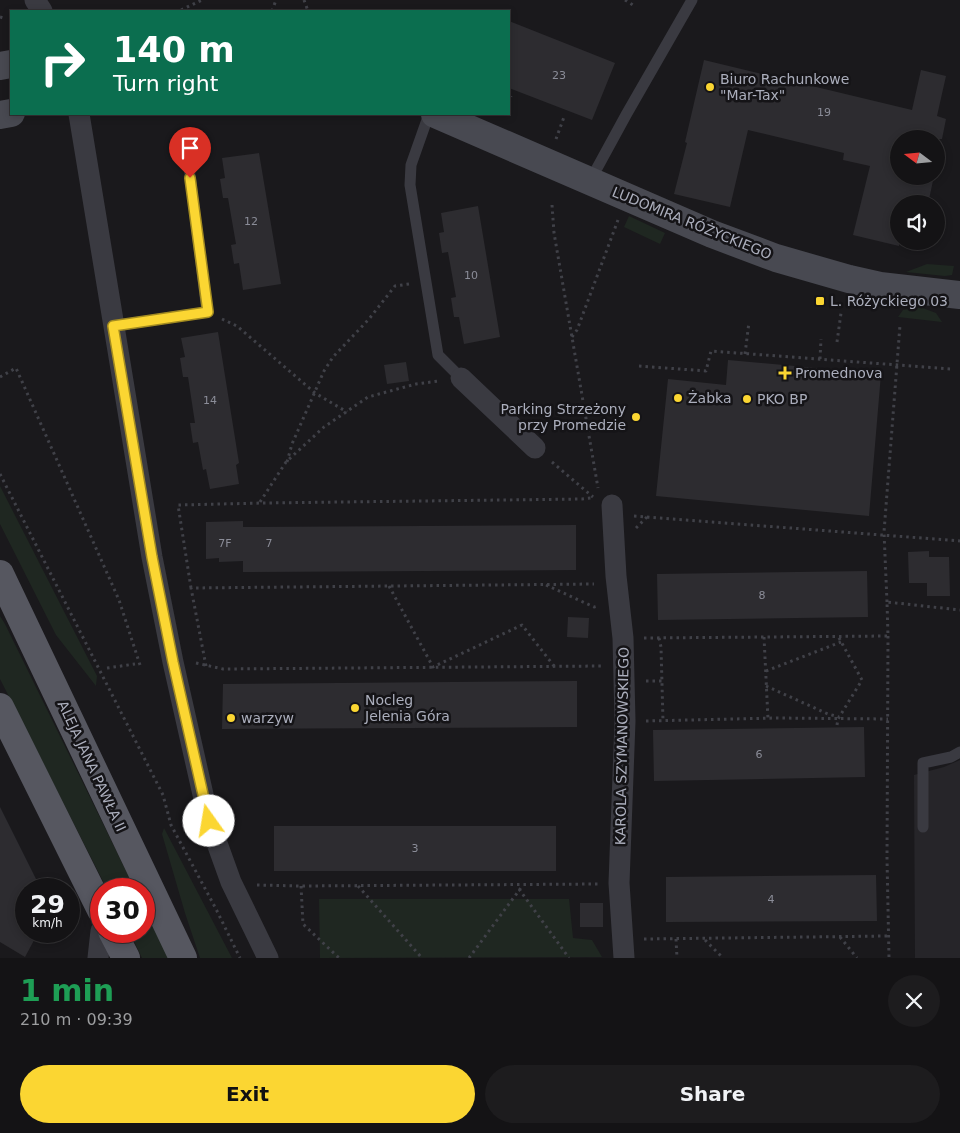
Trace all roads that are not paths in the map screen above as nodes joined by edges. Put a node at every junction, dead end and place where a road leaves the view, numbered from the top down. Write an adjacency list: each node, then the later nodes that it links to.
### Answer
1 (692, 0): 6 (lane)
2 (79, 115): 8 (street)
3 (429, 115): 9 (lane)
4 (437, 115): 6 (street, LUDOMIRA RÓŻYCKIEGO)
5 (188, 159): 8 (lane)
6 (590, 181): 7 (street, LUDOMIRA RÓŻYCKIEGO)
7 (960, 291)
8 (113, 326): 23 (street)
9 (461, 378): 10 (street)
10 (535, 448)
11 (602, 501): 19 (street, KAROLA SZYMANOWSKIEGO)
12 (0, 574): 22 (main road, ALEJA JANA PAWŁA II)
13 (0, 707): 16 (main road)
14 (960, 752): 15 (lane)
15 (923, 827)
16 (90, 888)
17 (100, 943): 20 (street)
18 (118, 943): 21 (main road)
19 (623, 949)
20 (98, 958)
21 (126, 958)
22 (183, 958)
23 (268, 958)

